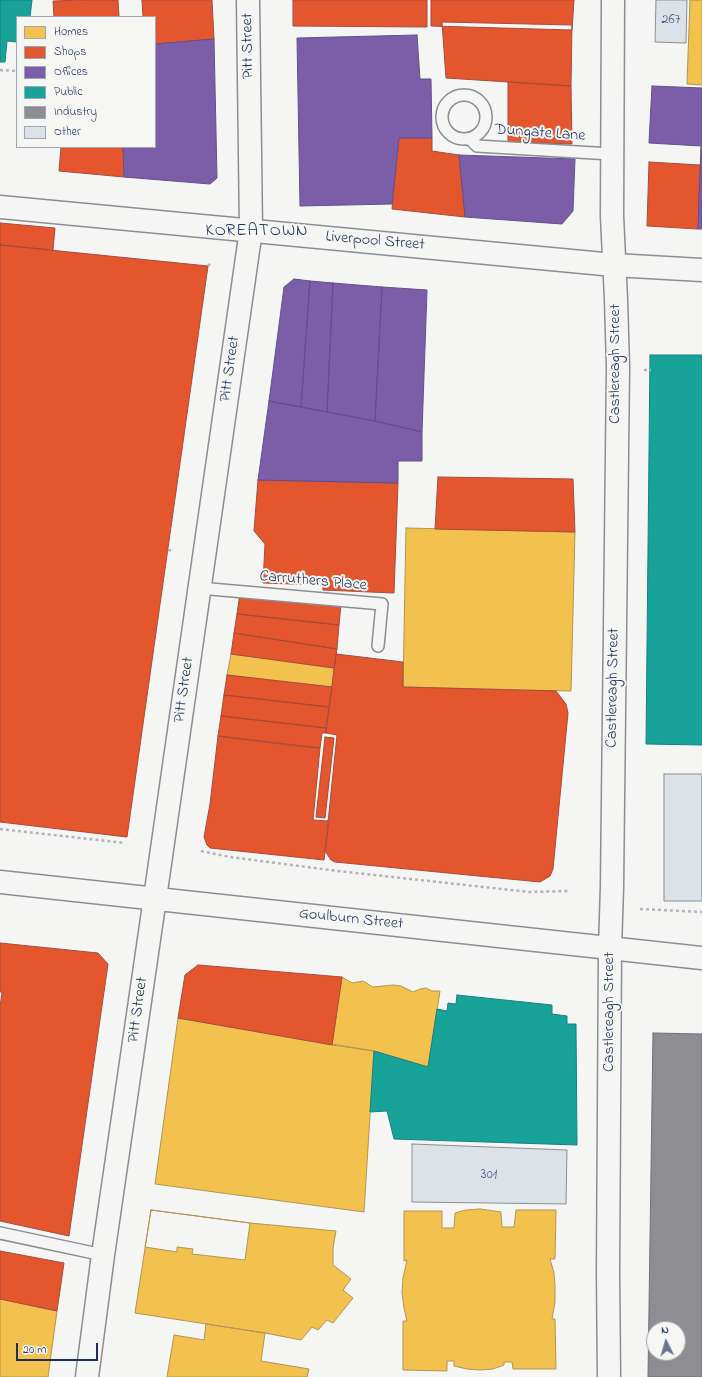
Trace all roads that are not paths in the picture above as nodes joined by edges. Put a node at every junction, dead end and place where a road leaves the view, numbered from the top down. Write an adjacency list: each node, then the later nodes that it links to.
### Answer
1 (248, 0): 6 (street, Pitt Street)
2 (613, 0): 4 (street, Castlereagh Street)
3 (470, 139): 3 (lane, Dungate Lane); 4 (lane, Dungate Lane)
4 (612, 154): 7 (street, Castlereagh Street)
5 (0, 207): 6 (street, Liverpool Street)
6 (251, 230): 7 (street, Liverpool Street); 9 (street, Pitt Street)
7 (614, 265): 8 (street, Liverpool Street); 13 (street, Castlereagh Street)
8 (702, 270)
9 (199, 588): 10 (lane, Carruthers Place); 12 (street, Pitt Street)
10 (378, 646)
11 (0, 882): 12 (street, Goulburn Street)
12 (155, 898): 13 (street, Goulburn Street); 16 (street, Pitt Street)
13 (610, 948): 14 (street, Goulburn Street); 18 (street, Castlereagh Street)
14 (702, 958)
15 (0, 1232): 16 (lane)
16 (103, 1255): 17 (street, Pitt Street)
17 (87, 1377)
18 (609, 1377)

